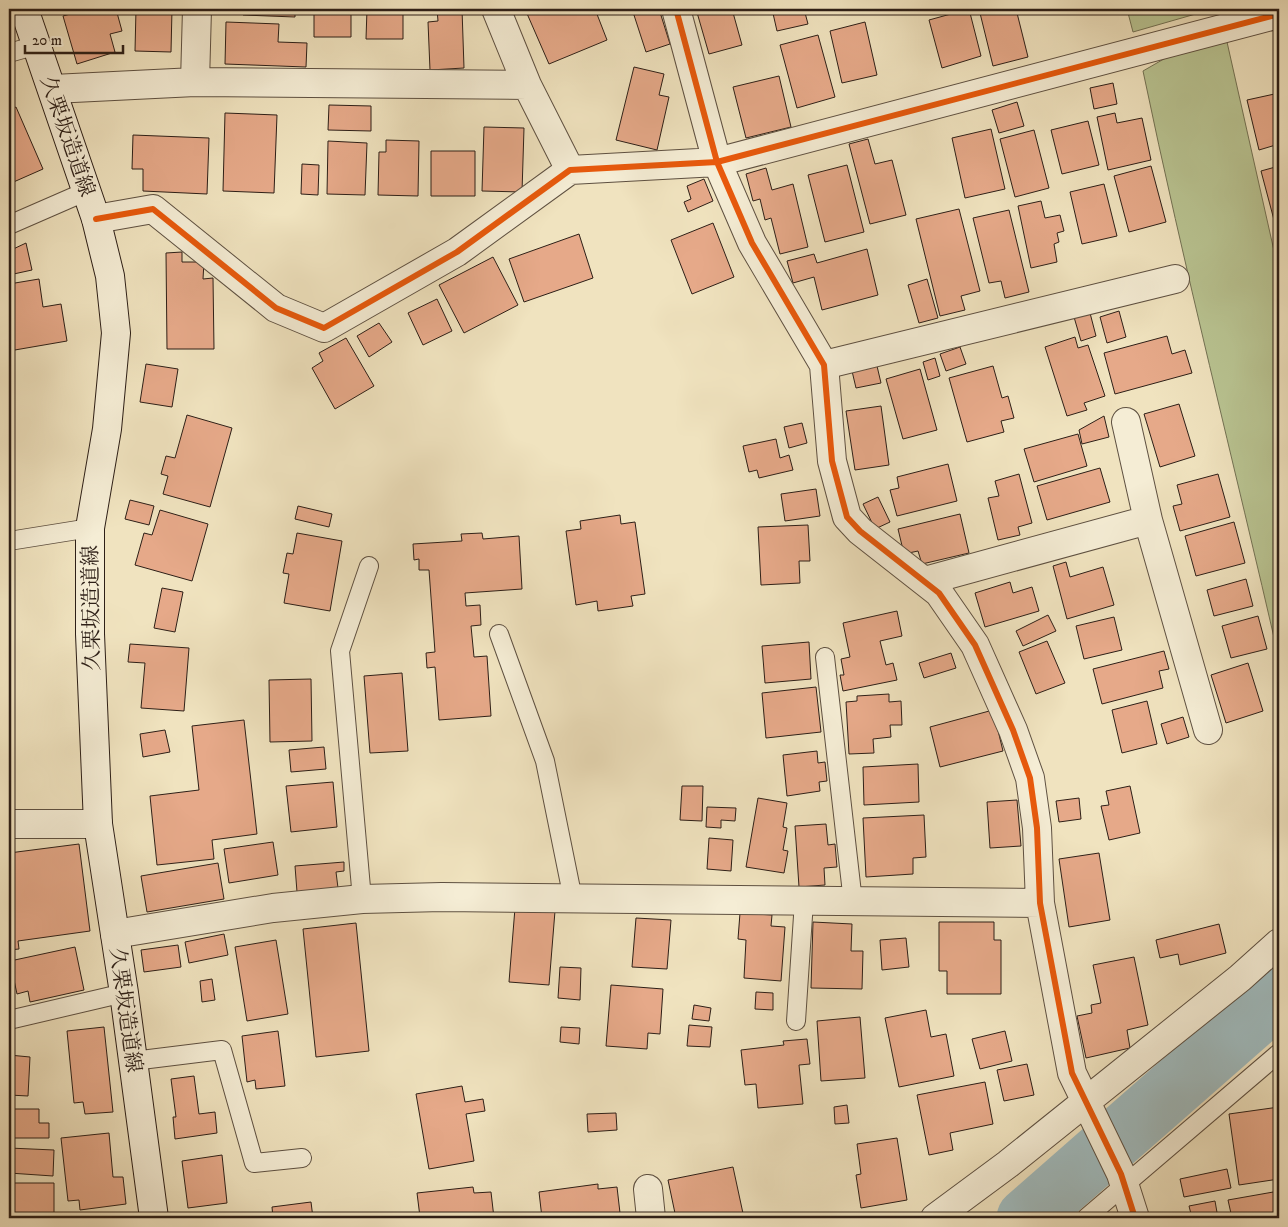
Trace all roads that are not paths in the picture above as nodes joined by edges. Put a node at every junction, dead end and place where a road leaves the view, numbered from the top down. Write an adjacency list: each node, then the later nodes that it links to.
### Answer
1 (24, 9): 6 (street, 久栗坂造道線)
2 (197, 9): 8 (street)
3 (496, 9): 9 (street)
4 (676, 9): 11 (street)
5 (1279, 14): 11 (street)
6 (37, 45): 7 (lane); 10 (street, 久栗坂造道線)
7 (9, 52)
8 (195, 82): 9 (street); 10 (street)
9 (526, 85): 12 (street)
10 (53, 89): 13 (street, 久栗坂造道線)
11 (717, 162): 12 (street); 17 (street)
12 (570, 170): 14 (street)
13 (87, 191): 14 (street, 久栗坂造道線); 15 (lane)
14 (96, 219): 20 (street, 久栗坂造道線)
15 (9, 225)
16 (1175, 279): 17 (street)
17 (824, 365): 23 (street)
18 (1126, 422): 19 (street)
19 (1148, 520): 23 (street); 26 (street)
20 (90, 528): 21 (lane); 28 (street, 久栗坂造道線)
21 (9, 541)
22 (369, 566): 30 (lane)
23 (925, 581): 33 (street)
24 (499, 634): 29 (lane)
25 (825, 657): 32 (lane)
26 (1208, 730)
27 (9, 824): 28 (street)
28 (98, 824): 34 (street, 久栗坂造道線)
29 (573, 898): 30 (street); 31 (street)
30 (362, 899): 34 (street)
31 (804, 901): 32 (street); 38 (lane)
32 (853, 902): 33 (street)
33 (1040, 903): 41 (street)
34 (115, 934): 36 (street, 久栗坂造道線)
35 (1279, 943): 41 (street)
36 (124, 993): 37 (lane); 40 (street, 久栗坂造道線)
37 (9, 1020)
38 (796, 1021)
39 (1279, 1053): 43 (lane)
40 (133, 1061): 42 (lane); 45 (street, 久栗坂造道線)
41 (1086, 1105): 43 (street); 47 (street)
42 (302, 1158)
43 (1123, 1180): 48 (lane); 49 (street)
44 (648, 1190): 46 (street)
45 (154, 1218)
46 (650, 1218)
47 (935, 1218)
48 (1086, 1218)
49 (1135, 1218)

